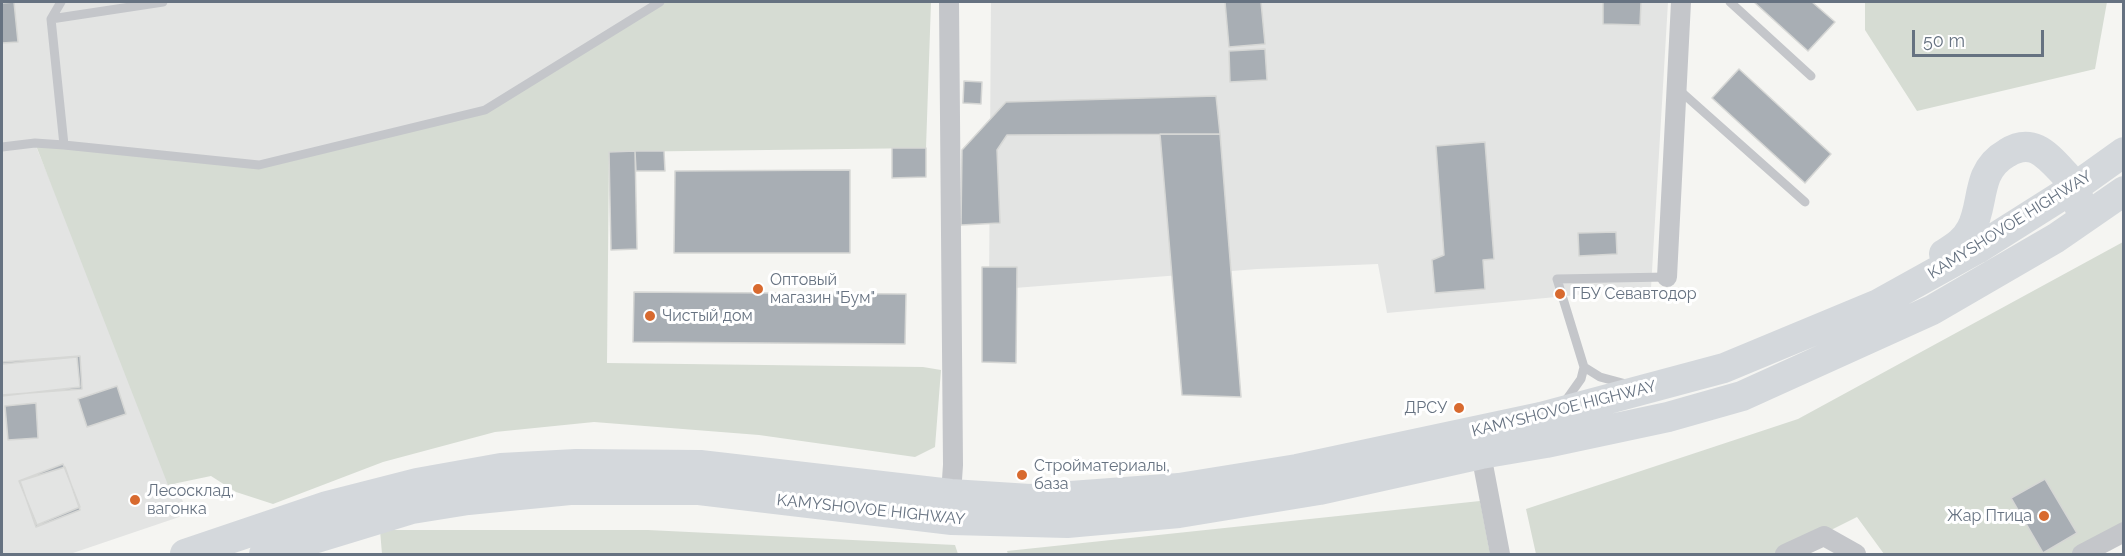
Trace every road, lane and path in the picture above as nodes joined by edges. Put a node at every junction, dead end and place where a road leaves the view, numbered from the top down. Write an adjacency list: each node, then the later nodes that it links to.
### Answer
1 (61, 2): 7 (lane)
2 (163, 2): 7 (lane)
3 (660, 2): 10 (lane)
4 (949, 2): 23 (street, KAMYSHOVOE HIGHWAY)
5 (1681, 2): 9 (street)
6 (1730, 2): 8 (lane)
7 (51, 18): 10 (lane)
8 (1811, 76)
9 (1678, 90): 15 (lane); 17 (street)
10 (64, 145): 11 (lane)
11 (2, 147)
12 (2124, 152): 13 (main road, KAMYSHOVOE HIGHWAY)
13 (2075, 188): 16 (main road); 18 (main road, KAMYSHOVOE HIGHWAY); 18 (main road)
14 (2124, 191): 16 (main road, KAMYSHOVOE HIGHWAY)
15 (1805, 202)
16 (1994, 275): 22 (main road, KAMYSHOVOE HIGHWAY)
17 (1667, 277): 19 (lane)
18 (1878, 304): 20 (main road, KAMYSHOVOE HIGHWAY)
19 (1584, 367): 20 (lane); 21 (lane)
20 (1649, 389): 21 (main road, KAMYSHOVOE HIGHWAY)
21 (1557, 413): 23 (main road, KAMYSHOVOE HIGHWAY)
22 (1481, 454): 26 (main road, KAMYSHOVOE HIGHWAY); 27 (street, KAMYSHOVOE HIGHWAY)
23 (951, 494): 25 (main road, KAMYSHOVOE HIGHWAY)
24 (2124, 532): 30 (street)
25 (185, 555)
26 (264, 555)
27 (1500, 555)
28 (1785, 555): 29 (street)
29 (1856, 555)
30 (2082, 555)

